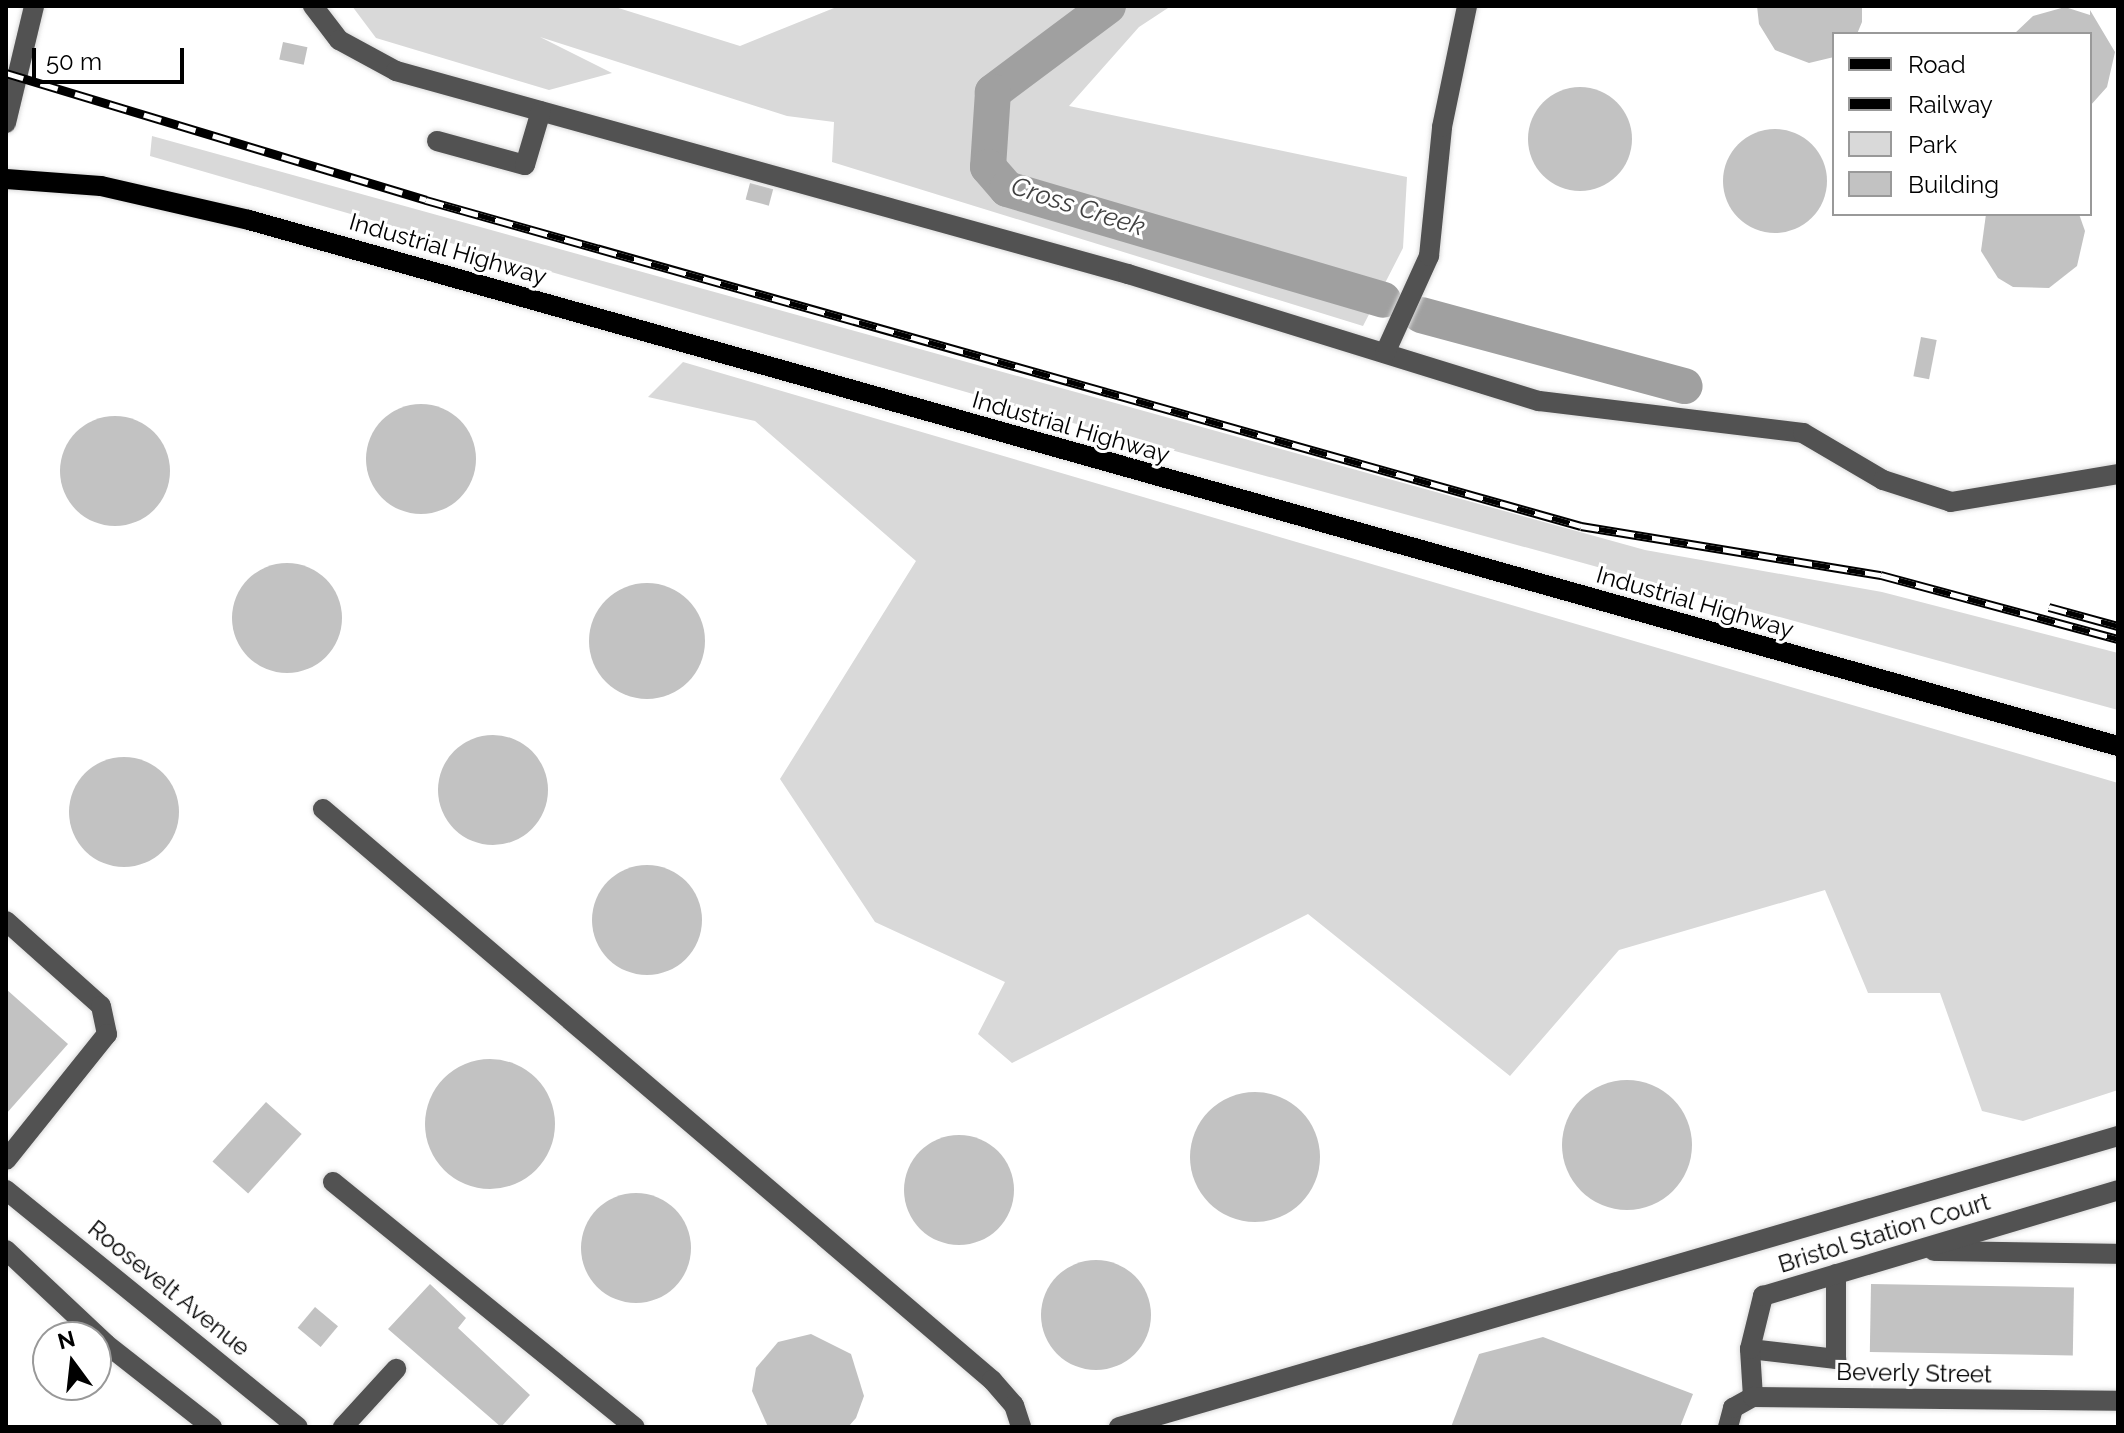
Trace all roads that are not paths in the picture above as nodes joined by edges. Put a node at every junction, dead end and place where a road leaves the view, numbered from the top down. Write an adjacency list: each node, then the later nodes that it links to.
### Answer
1 (34, 6): 5 (street)
2 (313, 6): 4 (street)
3 (1467, 6): 8 (street)
4 (541, 111): 6 (street); 8 (street)
5 (6, 123)
6 (437, 141)
7 (6, 179): 10 (main road, Industrial Highway)
8 (1385, 353): 9 (street)
9 (2118, 474)
10 (2118, 746)
11 (323, 809): 30 (street)
12 (6, 921): 14 (street)
13 (2118, 1136): 31 (street)
14 (6, 1160)
15 (333, 1182): 29 (street)
16 (6, 1190): 27 (street, Roosevelt Avenue)
17 (2118, 1190): 19 (street, Bristol Station Court)
18 (6, 1250): 26 (street)
19 (1915, 1251): 20 (street); 21 (street, Bristol Station Court)
20 (2118, 1254)
21 (1836, 1274): 22 (street, Bristol Station Court); 22 (street)
22 (1750, 1353): 24 (street, Bristol Station Court)
23 (396, 1369): 28 (street)
24 (1753, 1397): 25 (street, Beverly Street); 32 (street)
25 (2118, 1401)
26 (212, 1427)
27 (298, 1427)
28 (343, 1427)
29 (635, 1427)
30 (1021, 1427)
31 (1119, 1427)
32 (1728, 1427)

